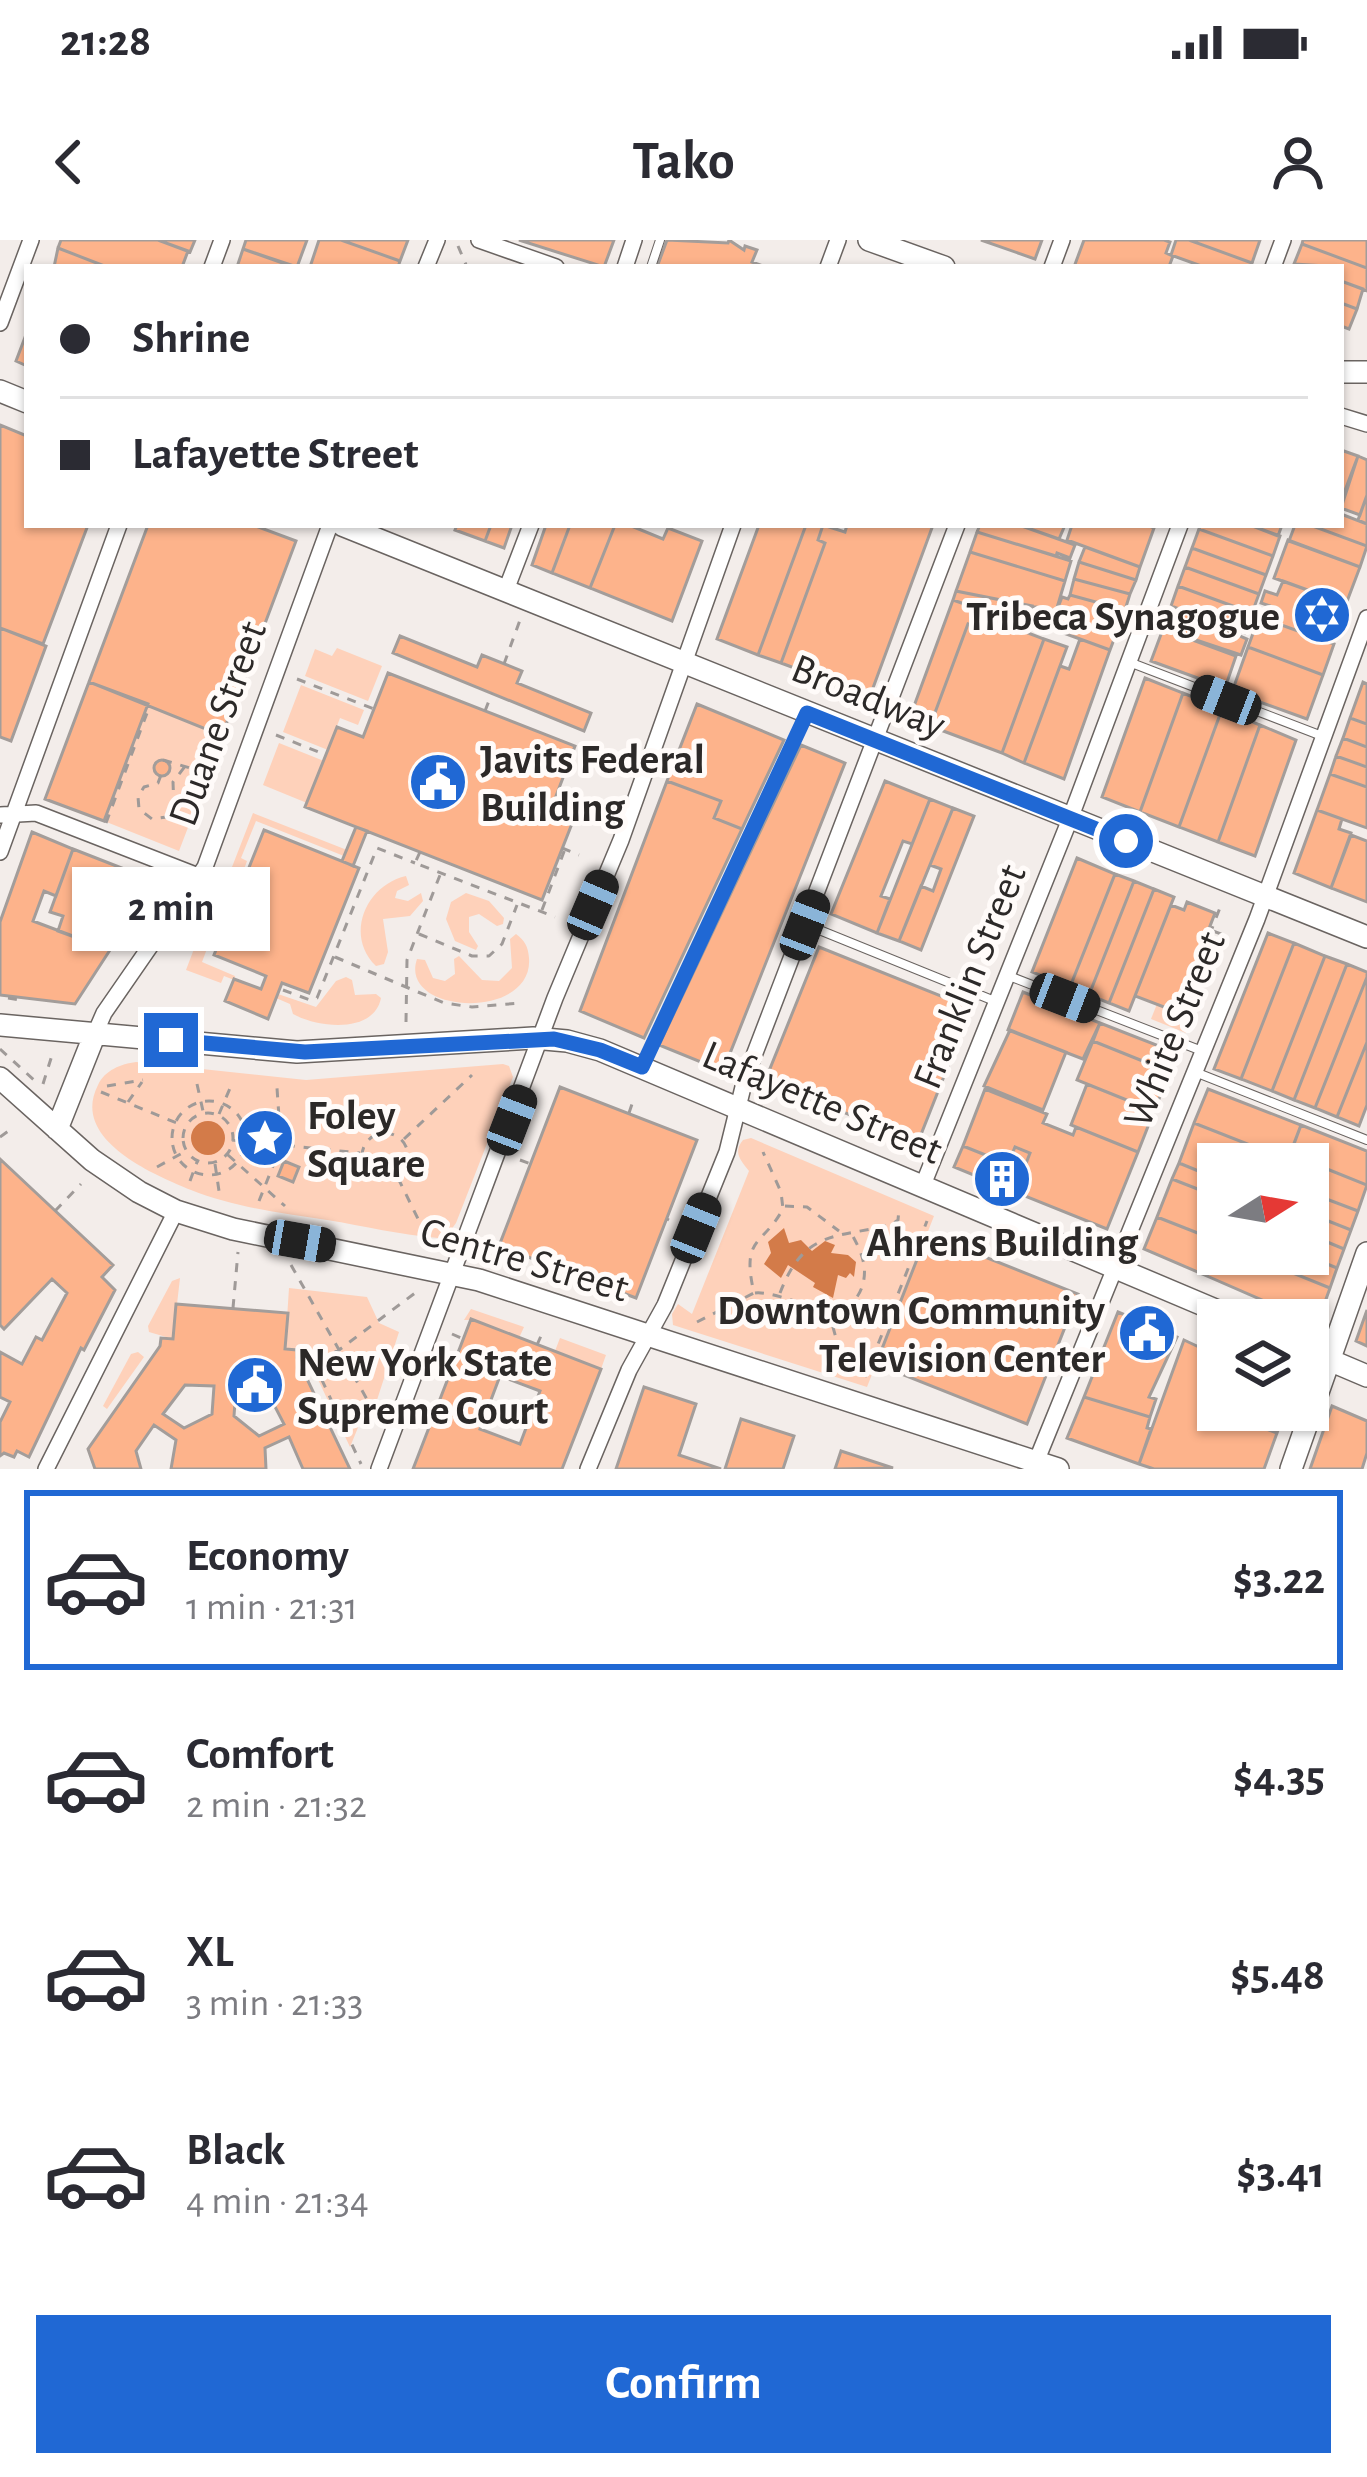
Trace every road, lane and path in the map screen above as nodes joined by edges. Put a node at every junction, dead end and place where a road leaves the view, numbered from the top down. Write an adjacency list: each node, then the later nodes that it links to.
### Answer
1 (31, 240): 8 (street)
2 (479, 240): 6 (street)
3 (868, 240): 7 (main road)
4 (458, 246): 5 (path)
5 (465, 264)
6 (547, 264)
7 (936, 264)
8 (0, 323)
9 (117, 528): 36 (street)
10 (329, 528): 44 (street, Duane Street)
11 (350, 528): 16 (main road, Broadway)
12 (530, 528): 16 (street)
13 (732, 528): 19 (street)
14 (956, 528): 30 (street)
15 (1179, 528): 20 (street, Franklin Street)
16 (506, 590): 19 (main road, Broadway)
17 (1367, 618): 29 (street, White Street)
18 (520, 620): 21 (path)
19 (685, 662): 27 (main road, Broadway); 71 (street)
20 (1130, 662): 29 (lane); 37 (street, Franklin Street)
21 (504, 664)
22 (297, 679): 25 (path)
23 (492, 693): 26 (path)
24 (150, 705): 38 (path)
25 (374, 709)
26 (485, 711)
27 (807, 713): 30 (main road, Broadway); 75 (lane)
28 (276, 735): 31 (path)
29 (1323, 737): 47 (street, White Street)
30 (878, 741): 37 (main road, Broadway); 52 (street)
31 (326, 754)
32 (164, 760): 33 (path)
33 (186, 765): 34 (path); 35 (path)
34 (161, 775)
35 (214, 775)
36 (7, 815): 39 (street); 44 (street)
37 (1070, 819): 47 (main road, Broadway); 60 (street, Franklin Street)
38 (105, 825)
39 (0, 852)
40 (420, 852): 42 (path)
41 (579, 855): 50 (path)
42 (416, 863): 43 (path); 57 (path)
43 (441, 873): 48 (path); 54 (path)
44 (198, 876): 70 (street, Duane Street)
45 (219, 881): 46 (path)
46 (241, 890)
47 (1265, 896): 56 (main road, Broadway); 72 (street, White Street)
48 (517, 903): 50 (path); 54 (path)
49 (1221, 905): 53 (path)
50 (541, 912): 51 (path)
51 (554, 917)
52 (805, 925): 65 (lane); 90 (street)
53 (1211, 930): 55 (path); 58 (path)
54 (417, 934): 61 (path)
55 (1229, 937)
56 (1367, 937)
57 (334, 956): 61 (path); 62 (path)
58 (1199, 962): 59 (path); 63 (path)
59 (1216, 969)
60 (1007, 976): 65 (street, Franklin Street); 72 (lane)
61 (404, 985): 66 (path); 68 (path)
62 (283, 990)
63 (1206, 995)
64 (8, 998): 67 (path)
65 (997, 1002): 122 (street, Franklin Street)
66 (522, 1003)
67 (21, 1005)
68 (406, 1022)
69 (0, 1025): 70 (main road, Lafayette Street)
70 (94, 1036): 71 (main road, Lafayette Street); 99 (main road, Duane Street)
71 (542, 1038): 75 (main road, Lafayette Street); 139 (street)
72 (1202, 1051): 77 (street, White Street)
73 (53, 1052): 74 (path)
74 (48, 1067): 76 (path); 80 (path)
75 (642, 1067): 90 (main road, Lafayette Street)
76 (58, 1072)
77 (1194, 1072): 103 (lane); 138 (street, White Street)
78 (472, 1075): 102 (path)
79 (0, 1078): 99 (main road, Centre Street)
80 (43, 1084)
81 (197, 1084): 86 (path)
82 (107, 1086): 88 (path)
83 (231, 1086): 89 (path)
84 (277, 1088): 105 (path)
85 (101, 1092): 88 (path)
86 (200, 1101): 89 (path); 92 (path); 95 (path)
87 (633, 1101): 91 (path)
88 (128, 1102): 95 (path)
89 (224, 1103): 93 (path); 94 (path)
90 (738, 1107): 122 (main road, Lafayette Street); 150 (street)
91 (628, 1113)
92 (203, 1114): 93 (path); 98 (path)
93 (218, 1115): 96 (path)
94 (241, 1118): 96 (path); 104 (path)
95 (175, 1122): 98 (path); 110 (path)
96 (229, 1126): 101 (path)
97 (14, 1127): 100 (path)
98 (185, 1127): 106 (path)
99 (57, 1129): 130 (main road, Centre Street)
100 (0, 1137)
101 (232, 1140): 104 (path); 109 (path)
102 (403, 1140): 108 (path); 119 (path)
103 (1367, 1140)
104 (246, 1141): 105 (path); 114 (path)
105 (281, 1146): 108 (path); 123 (path)
106 (187, 1150): 110 (path); 112 (path)
107 (763, 1152): 127 (path)
108 (362, 1153): 119 (path)
109 (227, 1154): 113 (path); 114 (path)
110 (176, 1157): 116 (path); 117 (path)
111 (520, 1160): 115 (path)
112 (198, 1161): 113 (path); 117 (path)
113 (214, 1162): 118 (path)
114 (237, 1163): 118 (path); 123 (path)
115 (531, 1164)
116 (157, 1167)
117 (193, 1172): 118 (path); 120 (path)
118 (217, 1174): 124 (path)
119 (397, 1176): 132 (path)
120 (190, 1181)
121 (81, 1184): 129 (path)
122 (923, 1185): 138 (main road, Lafayette Street)
123 (265, 1188): 125 (path); 126 (path)
124 (220, 1191)
125 (259, 1201)
126 (284, 1206)
127 (783, 1206): 134 (path); 141 (path)
128 (899, 1209): 133 (path)
129 (55, 1211)
130 (176, 1211): 139 (main road, Centre Street); 164 (street)
131 (927, 1221): 159 (path)
132 (422, 1227)
133 (850, 1231): 134 (path); 145 (path)
134 (840, 1232): 142 (path)
135 (238, 1252): 144 (path)
136 (1367, 1253): 148 (main road)
137 (291, 1264): 153 (path)
138 (1117, 1266): 143 (main road, Lafayette Street); 162 (street, White Street)
139 (453, 1273): 150 (main road, Centre Street); 165 (street)
140 (421, 1288): 153 (path)
141 (754, 1293): 142 (path); 146 (path)
142 (780, 1294): 145 (path)
143 (1197, 1301)
144 (233, 1308)
145 (828, 1308): 156 (path)
146 (697, 1322)
147 (544, 1328): 152 (path)
148 (1329, 1332)
149 (452, 1334): 151 (path)
150 (648, 1335): 162 (main road, Centre Street); 166 (street)
151 (463, 1339)
152 (537, 1345)
153 (339, 1350): 155 (path); 160 (path)
154 (1329, 1360): 158 (main road)
155 (314, 1363): 157 (path); 163 (path)
156 (835, 1367)
157 (302, 1368)
158 (1367, 1376)
159 (865, 1377)
160 (377, 1417)
161 (1300, 1431): 168 (main road)
162 (1036, 1462): 167 (main road, Centre Street)
163 (361, 1464)
164 (46, 1469)
165 (379, 1469)
166 (588, 1469)
167 (1058, 1469)
168 (1291, 1469)

